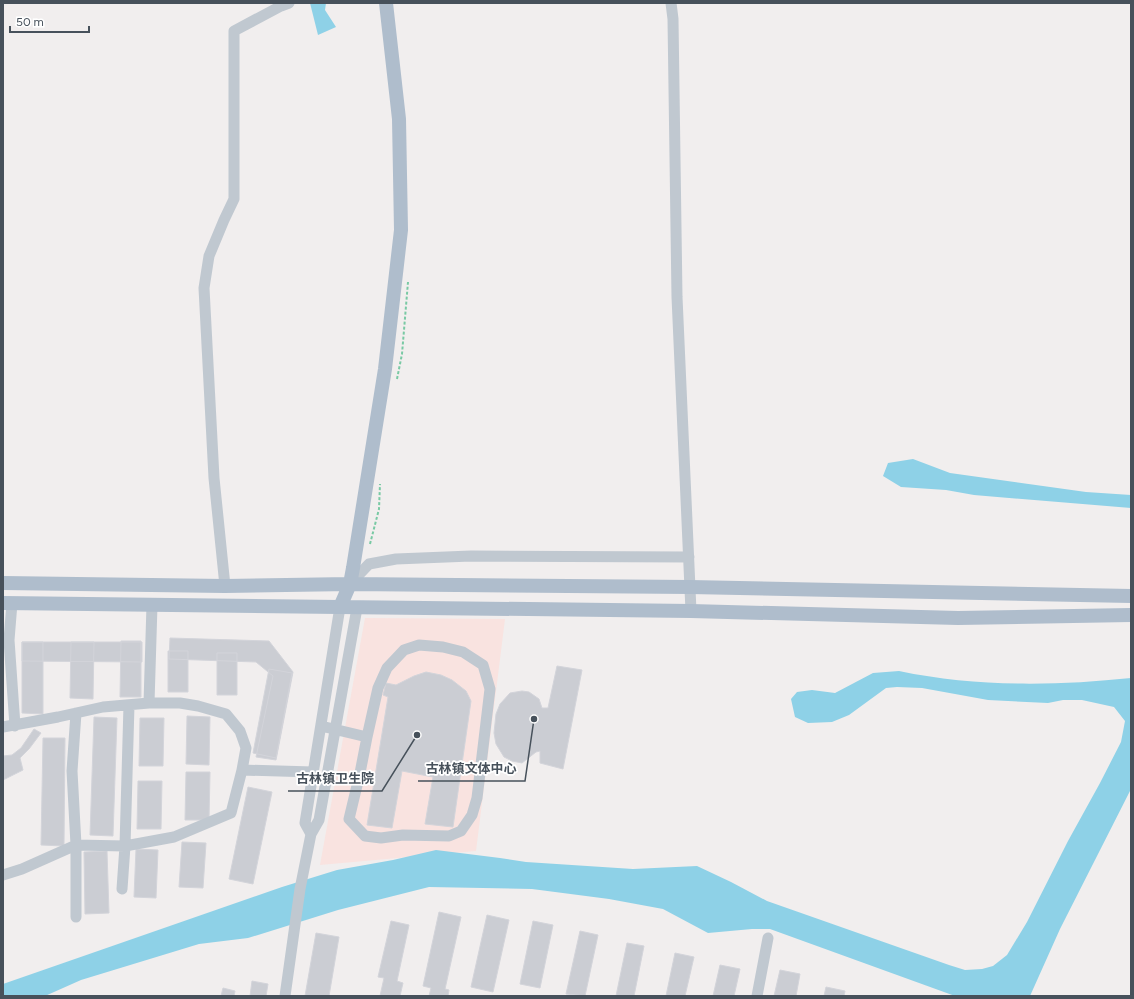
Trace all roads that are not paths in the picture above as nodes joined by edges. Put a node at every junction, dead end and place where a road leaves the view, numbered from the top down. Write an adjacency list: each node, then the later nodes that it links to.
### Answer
1 (289, 3): 7 (street)
2 (386, 3): 6 (main road)
3 (671, 3): 4 (street)
4 (689, 556): 6 (street); 8 (street)
5 (3, 582): 7 (main road)
6 (350, 584): 7 (main road); 8 (main road); 12 (main road); 13 (main road)
7 (225, 586)
8 (690, 587): 9 (main road); 14 (street)
9 (1131, 596)
10 (8, 603): 11 (main road); 19 (street)
11 (152, 605): 12 (main road); 16 (street)
12 (340, 607): 13 (main road); 20 (street)
13 (358, 608): 14 (main road); 22 (street)
14 (691, 611): 15 (main road)
15 (1131, 615)
16 (149, 703): 17 (street); 24 (street)
17 (129, 705): 18 (street); 28 (street)
18 (76, 713): 19 (street); 27 (street)
19 (15, 726): 21 (street)
20 (321, 726): 22 (street); 25 (street)
21 (3, 727)
22 (335, 729): 23 (street); 26 (street)
23 (367, 737): 23 (street)
24 (242, 770): 25 (street); 28 (street)
25 (313, 772): 26 (street)
26 (311, 834): 33 (street)
27 (76, 844): 28 (street); 29 (street); 31 (street)
28 (125, 846): 30 (street)
29 (3, 874)
30 (122, 889)
31 (76, 917)
32 (768, 938): 34 (street)
33 (285, 996)
34 (757, 996)

